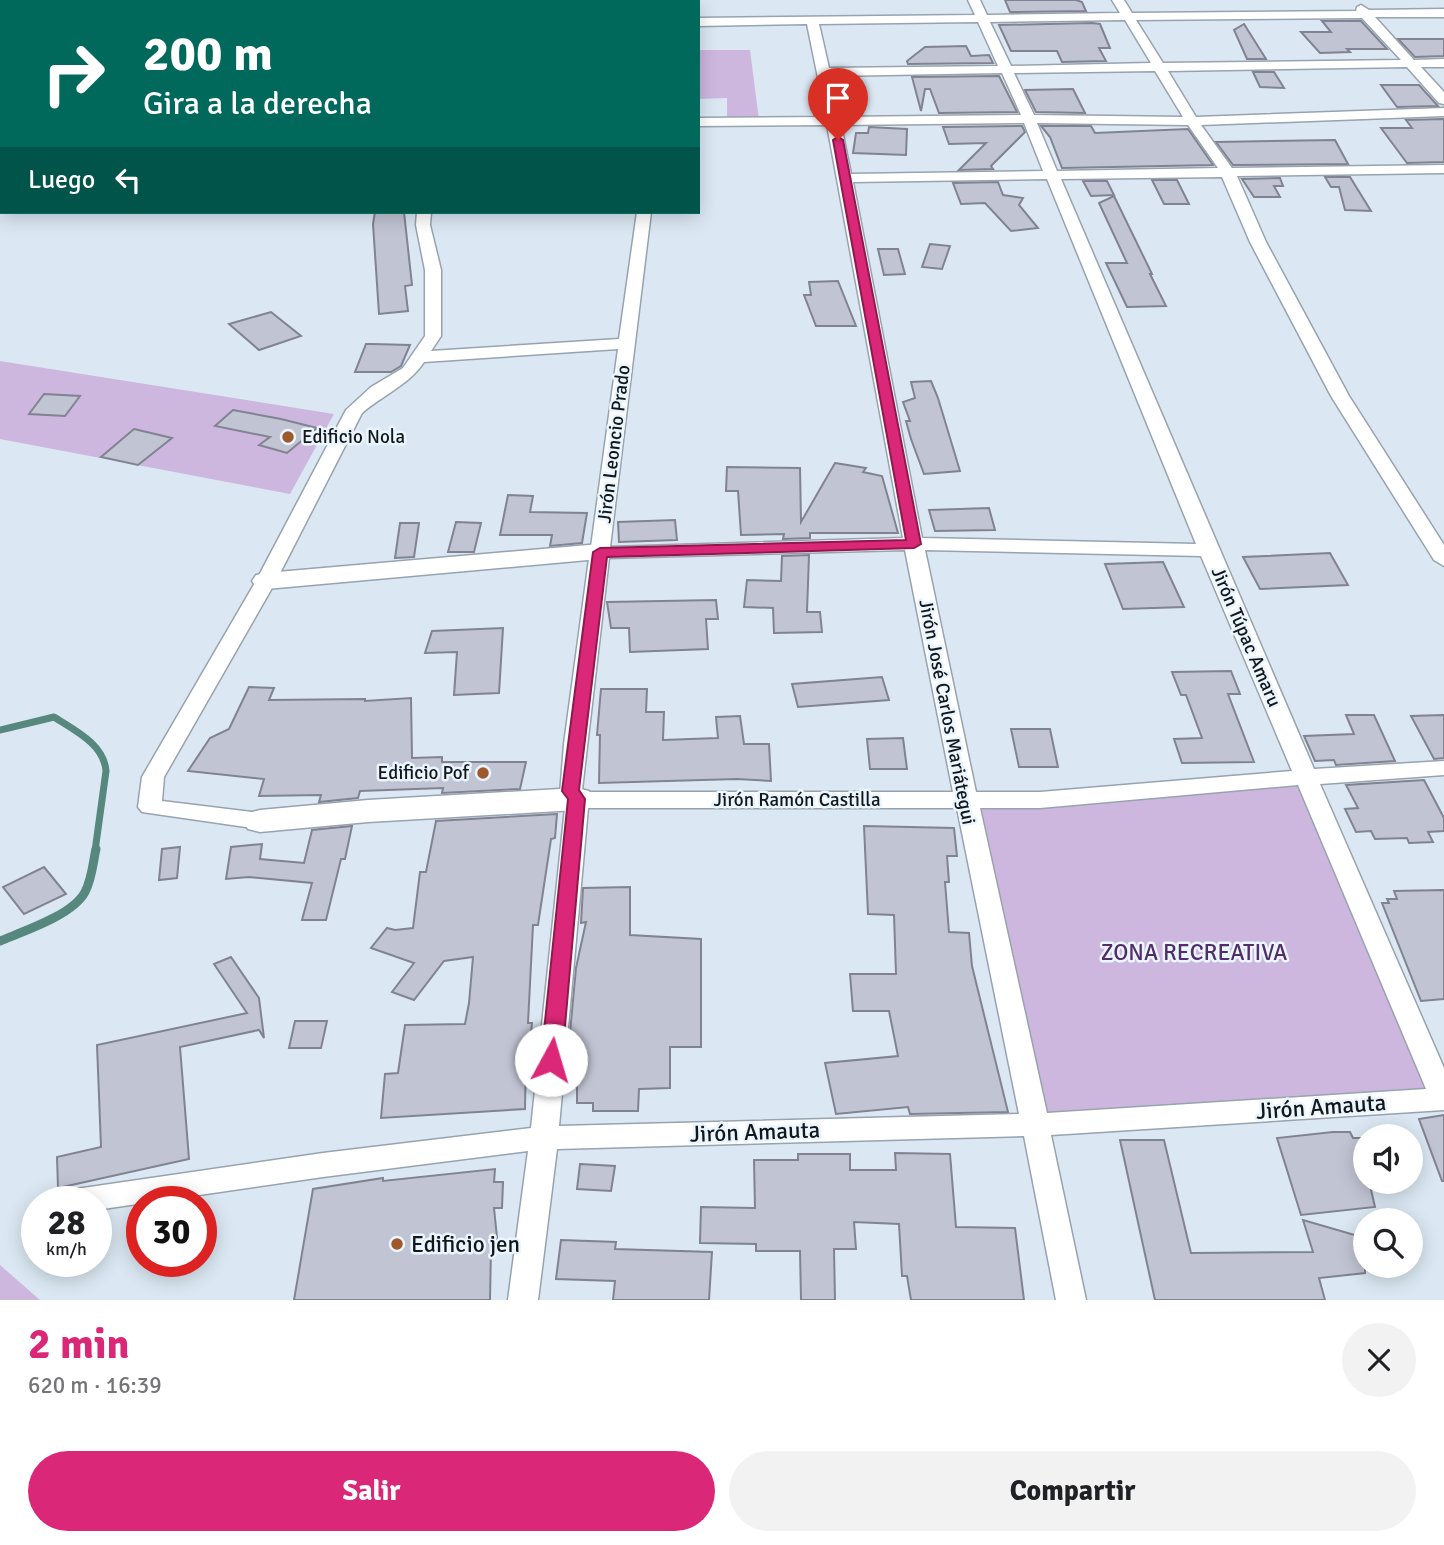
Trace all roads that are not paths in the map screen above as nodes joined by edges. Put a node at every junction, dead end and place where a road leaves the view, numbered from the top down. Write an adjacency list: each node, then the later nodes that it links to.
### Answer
1 (974, 0): 7 (street, Jirón Túpac Amaru)
2 (1118, 0): 6 (street)
3 (1353, 0): 5 (street)
4 (1444, 13): 5 (street)
5 (1365, 14): 6 (street); 11 (street)
6 (1127, 16): 7 (street); 12 (street)
7 (983, 19): 9 (street); 13 (street, Jirón Túpac Amaru)
8 (700, 23): 9 (street)
9 (813, 23): 14 (street, Jirón José Carlos Mariátegui)
10 (1444, 63): 11 (street)
11 (1411, 64): 12 (street); 15 (street)
12 (1158, 66): 13 (street); 19 (street)
13 (1005, 70): 14 (street); 17 (street, Jirón Túpac Amaru)
14 (824, 72): 18 (street, Jirón José Carlos Mariátegui)
15 (1444, 100)
16 (1444, 112): 19 (street)
17 (1029, 119): 18 (street); 19 (street); 23 (street, Jirón Túpac Amaru)
18 (834, 121): 20 (street); 24 (street, Jirón José Carlos Mariátegui)
19 (1192, 121): 22 (street)
20 (700, 122)
21 (1444, 169): 22 (street)
22 (1228, 173): 23 (street); 32 (street)
23 (1050, 174): 24 (street); 30 (street, Jirón Túpac Amaru)
24 (846, 178): 29 (street, Jirón José Carlos Mariátegui)
25 (424, 214): 28 (street)
26 (644, 214): 27 (street, Jirón Leoncio Prado)
27 (626, 343): 28 (street); 31 (street, Jirón Leoncio Prado)
28 (418, 357): 33 (street)
29 (914, 544): 30 (street); 31 (street); 37 (street, Jirón José Carlos Mariátegui)
30 (1208, 550): 35 (street, Jirón Túpac Amaru)
31 (600, 552): 33 (street); 36 (street, Jirón Leoncio Prado)
32 (1444, 560)
33 (266, 581): 36 (street, Jirón Ramón Castilla)
34 (1444, 768): 35 (street, Jirón Ramón Castilla)
35 (1306, 777): 37 (street, Jirón Ramón Castilla); 38 (street, Jirón Túpac Amaru)
36 (576, 799): 37 (street, Jirón Ramón Castilla); 40 (street, Jirón Leoncio Prado)
37 (965, 802): 39 (street, Jirón José Carlos Mariátegui)
38 (1444, 1099): 39 (street, Jirón Amauta)
39 (1036, 1125): 40 (street, Jirón Amauta); 43 (street, Jirón José Carlos Mariátegui)
40 (544, 1138): 41 (street, Jirón Amauta); 42 (street, Jirón Leoncio Prado)
41 (112, 1196)
42 (523, 1300)
43 (1071, 1300)

